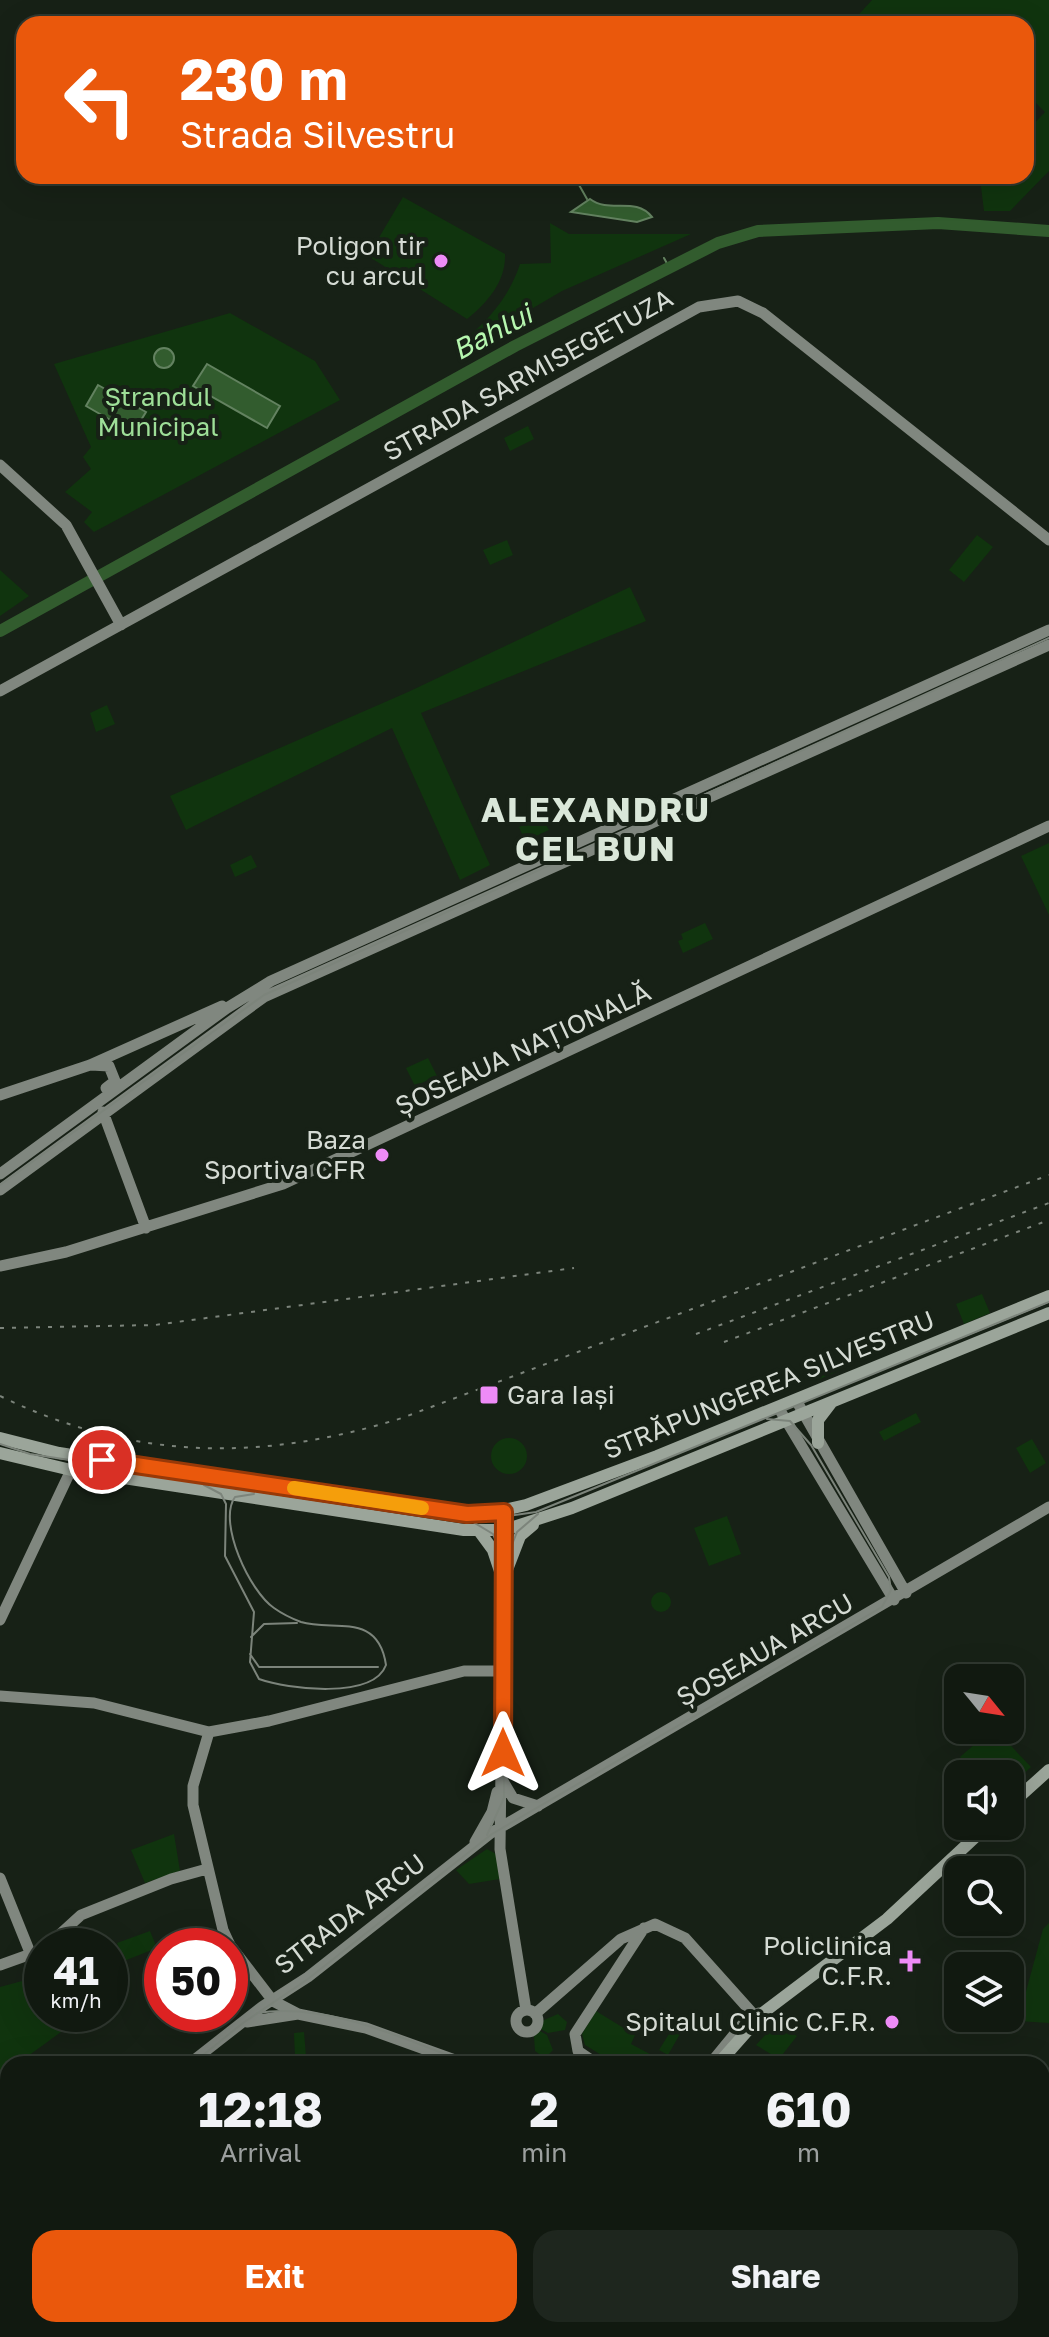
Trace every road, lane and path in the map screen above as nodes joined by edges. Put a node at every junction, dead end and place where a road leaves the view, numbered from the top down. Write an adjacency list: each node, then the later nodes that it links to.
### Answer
1 (0, 465): 3 (street)
2 (1049, 540): 3 (street, STRADA SARMISEGETUZA)
3 (121, 625): 6 (street, STRADA SARMISEGETUZA)
4 (1049, 630): 8 (street)
5 (1049, 645): 8 (street)
6 (0, 691)
7 (1049, 826): 17 (street, ȘOSEAUA NAȚIONALĂ)
8 (242, 1005): 9 (street); 11 (street); 12 (street)
9 (90, 1065): 10 (street); 12 (street)
10 (0, 1095)
11 (103, 1112): 13 (street); 14 (street)
12 (78, 1116): 15 (street)
13 (85, 1127): 14 (street); 16 (street)
14 (112, 1134): 17 (street)
15 (0, 1174)
16 (0, 1190)
17 (146, 1228): 18 (street, ȘOSEAUA NAȚIONALĂ)
18 (0, 1266)
19 (1049, 1296): 21 (main road, STRĂPUNGEREA SILVESTRU)
20 (1049, 1313): 22 (main road, STRĂPUNGEREA SILVESTRU)
21 (796, 1400): 23 (main road, STRĂPUNGEREA SILVESTRU); 24 (street)
22 (833, 1401): 24 (main road, STRĂPUNGEREA SILVESTRU); 27 (main road)
23 (778, 1407): 25 (street); 31 (main road, STRĂPUNGEREA SILVESTRU)
24 (802, 1414): 25 (main road, STRĂPUNGEREA SILVESTRU); 27 (street)
25 (785, 1421): 32 (main road, STRĂPUNGEREA SILVESTRU); 37 (street)
26 (0, 1438): 31 (main road, STRĂPUNGEREA SILVESTRU)
27 (818, 1443): 36 (street)
28 (0, 1453): 29 (main road, STRĂPUNGEREA SILVESTRU)
29 (71, 1470): 34 (main road, STRĂPUNGEREA SILVESTRU); 38 (street)
30 (1049, 1507): 36 (street, ȘOSEAUA ARCU)
31 (504, 1512): 33 (street)
32 (542, 1520): 33 (main road, STRĂPUNGEREA SILVESTRU); 35 (main road)
33 (504, 1530): 34 (main road, STRĂPUNGEREA SILVESTRU); 35 (street)
34 (479, 1531): 35 (main road)
35 (503, 1580): 39 (street)
36 (906, 1593): 37 (street, ȘOSEAUA ARCU)
37 (894, 1600): 45 (street, ȘOSEAUA ARCU)
38 (0, 1620)
39 (503, 1671): 41 (street); 43 (street)
40 (0, 1696): 41 (street)
41 (209, 1732): 49 (street)
42 (1049, 1770): 44 (main road)
43 (503, 1781): 45 (street); 46 (street); 48 (street)
44 (1024, 1792)
45 (539, 1806): 46 (street, ȘOSEAUA ARCU)
46 (500, 1828): 48 (street, STRADA ARCU); 54 (street)
47 (972, 1840): 60 (main road)
48 (472, 1848): 58 (street, STRADA ARCU)
49 (207, 1869): 53 (street); 59 (street)
50 (0, 1878): 52 (street)
51 (645, 1926): 54 (street); 56 (street); 60 (street)
52 (25, 1928)
53 (67, 1928)
54 (614, 1944): 56 (street)
55 (24, 1957): 57 (street)
56 (620, 1961): 67 (street)
57 (0, 1965)
58 (293, 1987): 59 (street, STRADA ARCU); 61 (street)
59 (272, 1999): 61 (street); 62 (street, STRADA ARCU)
60 (764, 2012): 68 (street); 69 (main road); 70 (main road)
61 (295, 2013): 63 (street); 66 (street)
62 (248, 2017)
63 (248, 2022)
64 (229, 2032): 65 (street, STRADA ARCU)
65 (199, 2056)
66 (444, 2056)
67 (585, 2056)
68 (718, 2056)
69 (727, 2056)
70 (734, 2056)

